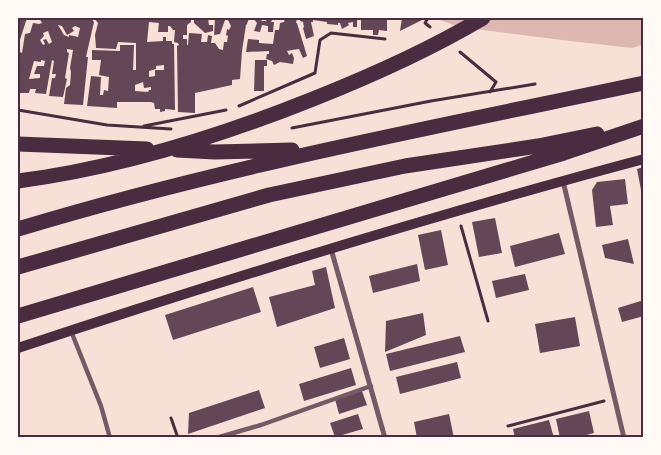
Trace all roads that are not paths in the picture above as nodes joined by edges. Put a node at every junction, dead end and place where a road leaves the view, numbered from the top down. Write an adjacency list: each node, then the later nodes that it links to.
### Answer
1 (484, 18): 8 (highway)
2 (644, 83): 5 (highway)
3 (644, 125): 11 (highway); 12 (highway)
4 (18, 144): 5 (highway)
5 (323, 150): 9 (highway)
6 (644, 159): 7 (main road)
7 (563, 180): 10 (main road); 19 (street)
8 (18, 181)
9 (18, 229)
10 (331, 249): 13 (main road); 15 (street)
11 (18, 267)
12 (18, 316)
13 (71, 330): 14 (main road); 16 (street)
14 (18, 348)
15 (371, 386): 17 (street); 18 (street)
16 (110, 438)
17 (216, 438)
18 (385, 438)
19 (624, 438)

